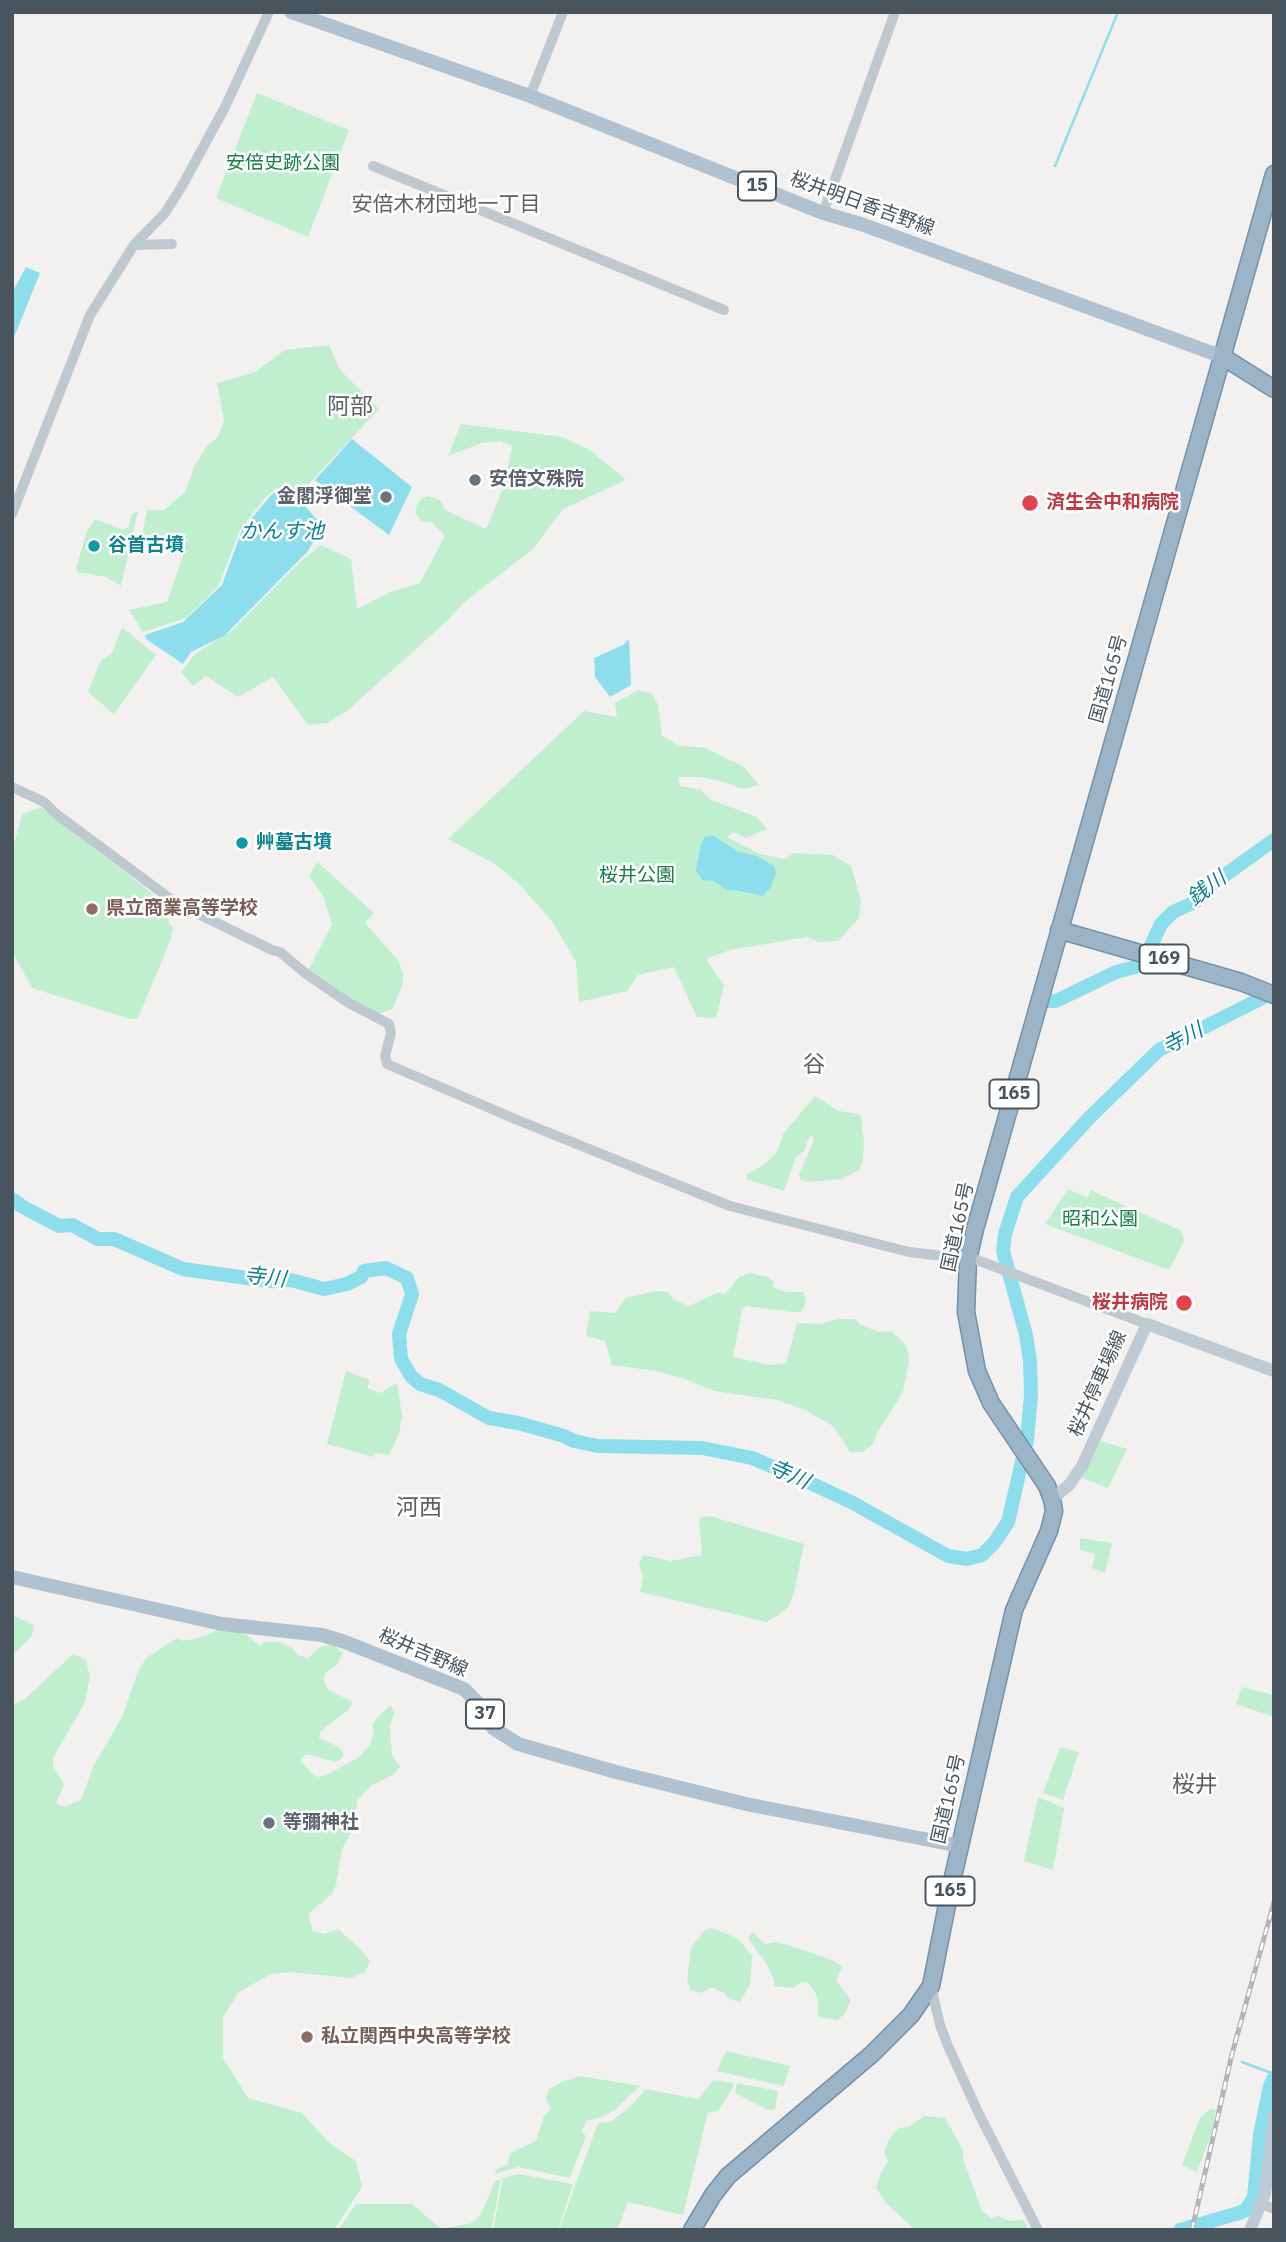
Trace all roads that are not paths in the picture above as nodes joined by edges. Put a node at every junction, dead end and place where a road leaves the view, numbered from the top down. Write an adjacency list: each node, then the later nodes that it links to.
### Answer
1 (269, 12): 10 (street)
2 (292, 12): 5 (main road, 桜井明日香吉野線 / 15)
3 (563, 12): 5 (street)
4 (895, 12): 8 (street)
5 (530, 96): 8 (main road, 桜井明日香吉野線 / 15)
6 (373, 166): 11 (street)
7 (1274, 174): 12 (highway, 国道165号 / 165)
8 (823, 213): 12 (main road, 桜井明日香吉野線 / 15)
9 (172, 244): 10 (street)
10 (134, 245): 14 (street)
11 (724, 310)
12 (1223, 357): 13 (highway); 16 (highway, 国道165号 / 165)
13 (1274, 389)
14 (12, 514)
15 (12, 787): 18 (street)
16 (1059, 930): 17 (highway, 169); 18 (highway, 国道165号 / 165)
17 (1270, 994)
18 (968, 1259): 19 (street); 21 (highway, 国道165号 / 165)
19 (1147, 1324): 20 (main road, 桜井停車場線); 21 (main road, 桜井停車場線)
20 (1274, 1371)
21 (1052, 1499): 23 (highway, 国道165号 / 165)
22 (12, 1577): 23 (main road, 桜井吉野線 / 37)
23 (960, 1846): 24 (highway, 国道165号 / 165)
24 (931, 1986): 27 (highway, 国道165号 / 165); 28 (street)
25 (1274, 2115): 26 (main road)
26 (1268, 2207): 29 (main road)
27 (692, 2230)
28 (1038, 2230)
29 (1250, 2230)

